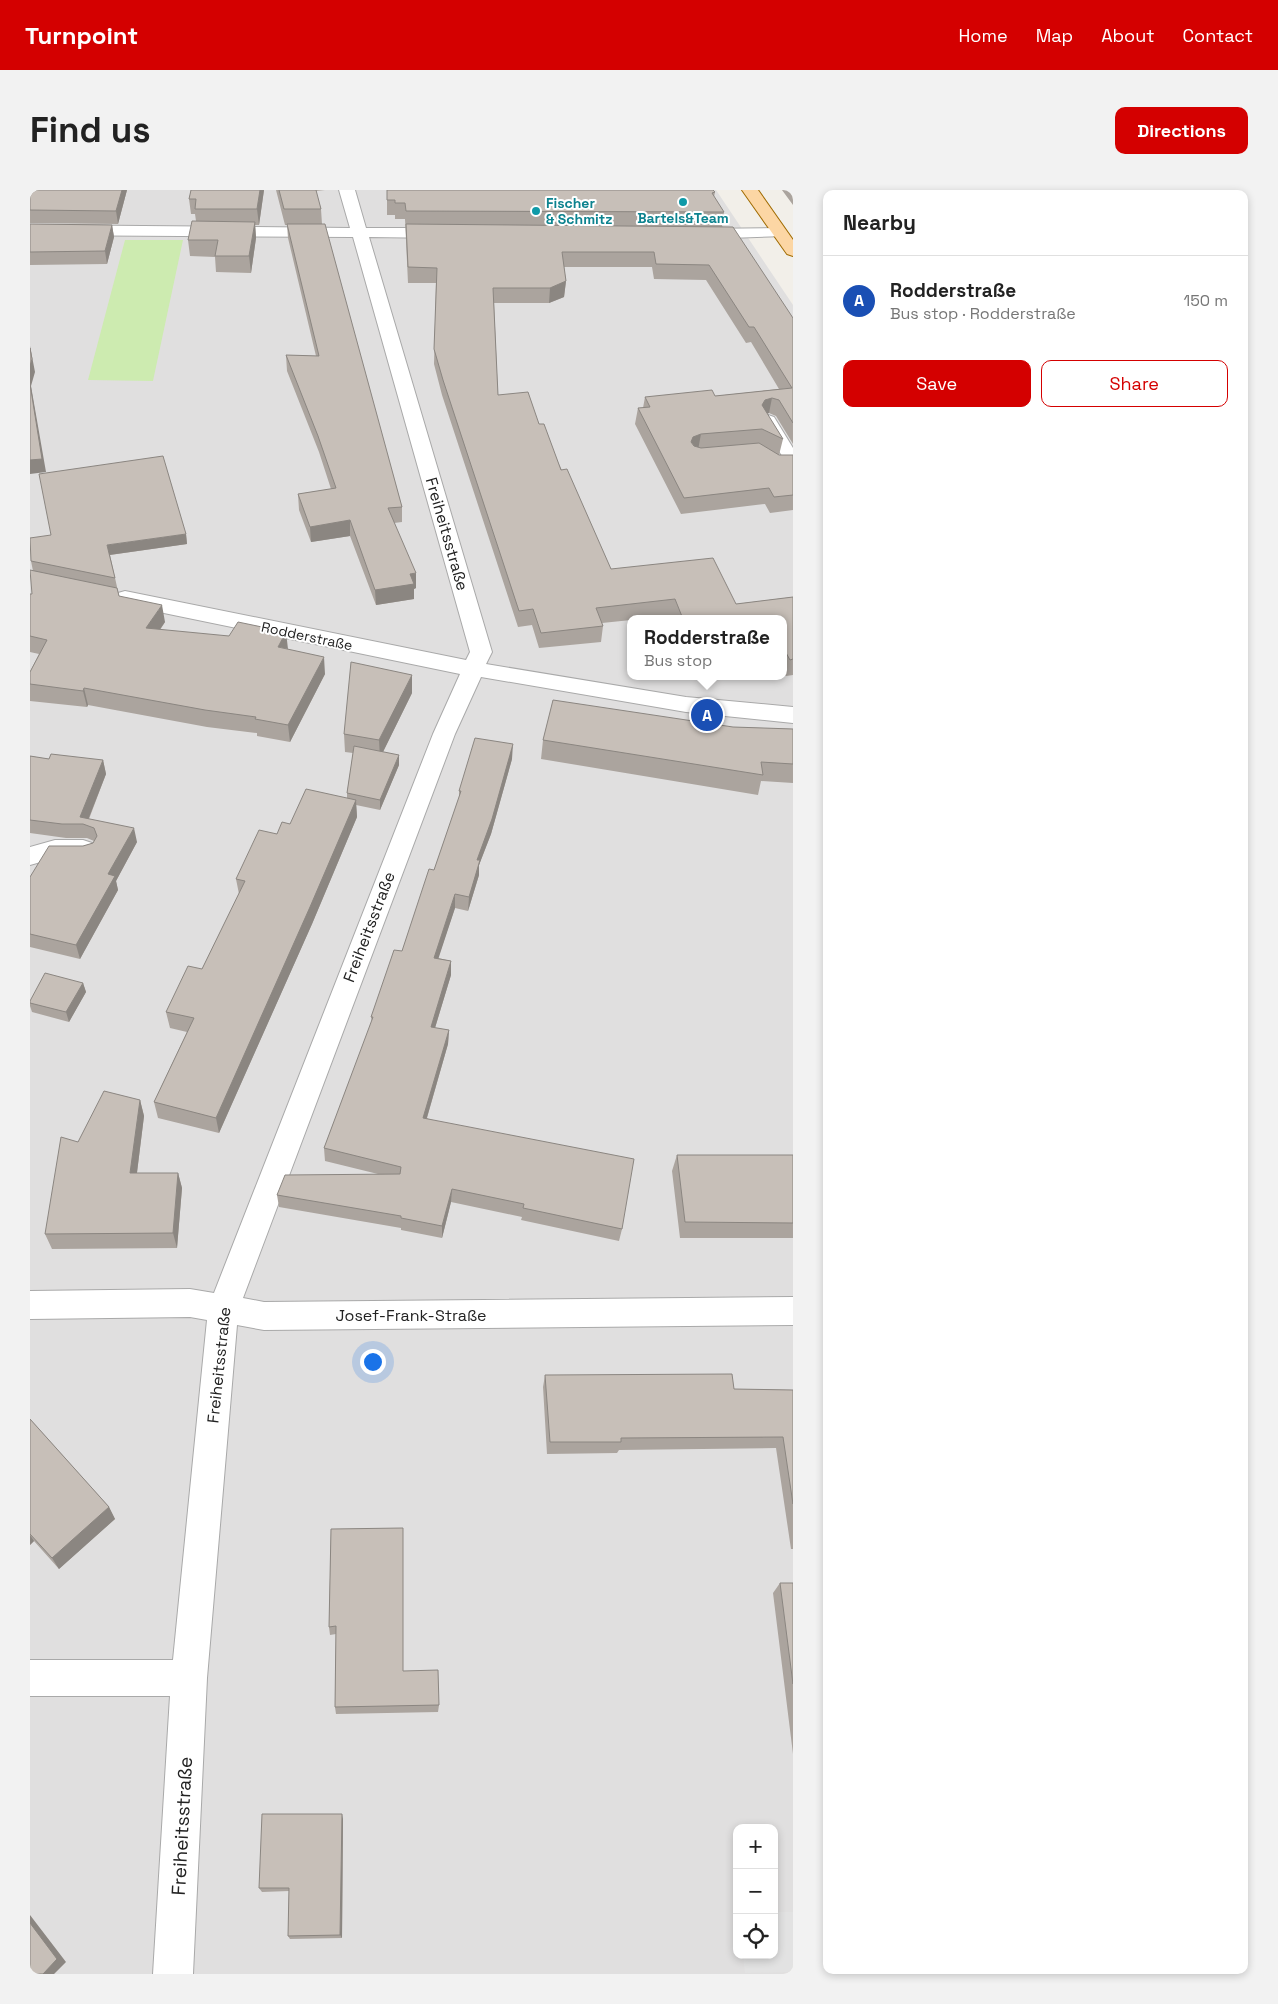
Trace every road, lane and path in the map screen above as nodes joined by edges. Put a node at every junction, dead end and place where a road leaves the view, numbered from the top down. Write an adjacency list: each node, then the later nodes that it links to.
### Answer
1 (347, 190): 5 (street, Freiheitsstraße)
2 (750, 190): 6 (main road)
3 (30, 230): 5 (street)
4 (462, 232): 5 (street)
5 (358, 233): 13 (street, Freiheitsstraße)
6 (779, 233): 7 (street); 8 (main road)
7 (685, 234)
8 (793, 252)
9 (768, 420): 11 (lane)
10 (774, 460): 11 (lane)
11 (793, 463)
12 (102, 594): 13 (street, Rodderstraße)
13 (474, 670): 14 (street, Rodderstraße); 18 (street, Freiheitsstraße)
14 (793, 715)
15 (86, 848): 16 (street)
16 (30, 856)
17 (30, 1305): 18 (street, Josef-Frank-Straße)
18 (223, 1310): 19 (street, Josef-Frank-Straße); 21 (street, Freiheitsstraße)
19 (793, 1311)
20 (30, 1678): 21 (street)
21 (190, 1678): 22 (street, Freiheitsstraße)
22 (173, 1974)

